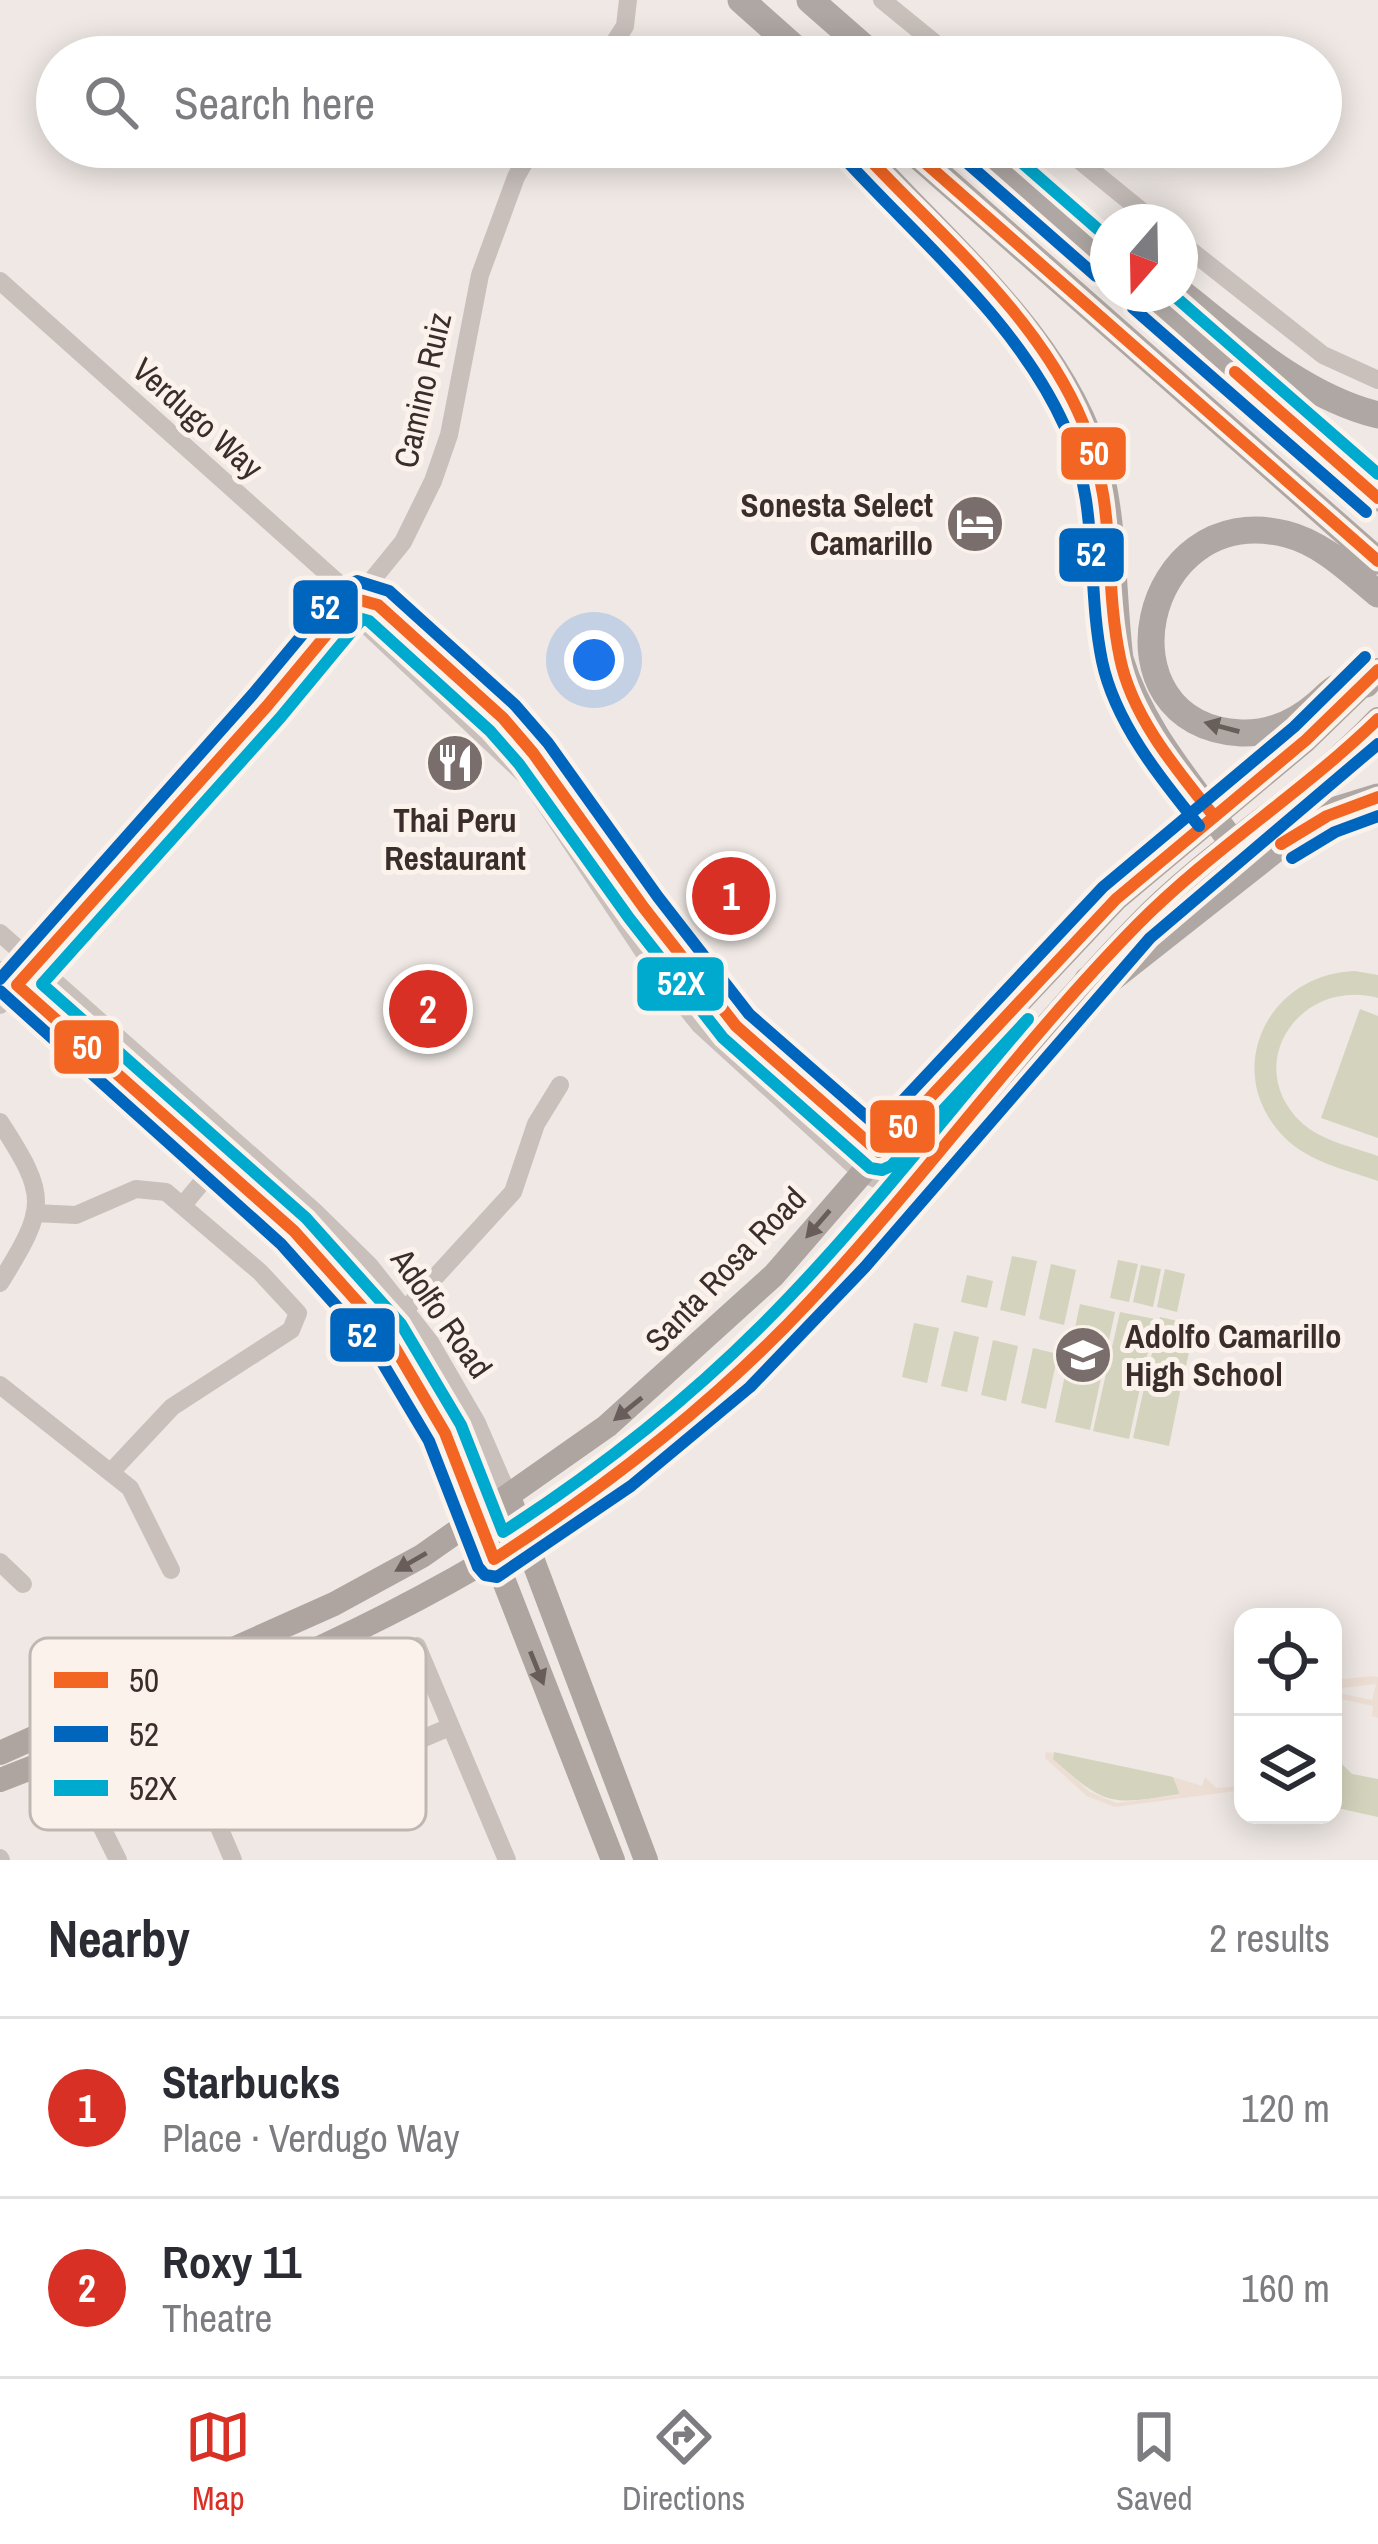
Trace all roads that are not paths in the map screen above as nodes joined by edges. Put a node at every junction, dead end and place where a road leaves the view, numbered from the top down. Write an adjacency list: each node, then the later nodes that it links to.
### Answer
1 (628, 0): 6 (street)
2 (727, 0): 7 (highway)
3 (741, 0): 8 (highway)
4 (810, 0): 9 (highway)
5 (882, 0): 10 (street)
6 (619, 36)
7 (759, 36)
8 (781, 36)
9 (850, 36)
10 (926, 36)
11 (522, 168): 29 (street, Camino Ruiz)
12 (877, 168): 33 (highway)
13 (932, 168): 27 (highway)
14 (1003, 168): 19 (highway)
15 (1010, 168): 18 (highway)
16 (1089, 168): 17 (street)
17 (1133, 204)
18 (1090, 223)
19 (1090, 246)
20 (1198, 256): 24 (street)
21 (0, 281): 29 (street, Verdugo Way)
22 (1198, 306): 25 (highway)
23 (1166, 312): 26 (highway)
24 (1378, 380)
25 (1378, 415)
26 (1378, 498)
27 (1378, 561)
28 (1378, 594): 30 (highway, one-way to 28)
29 (356, 599): 36 (street, Camino Ruiz); 43 (street, Verdugo Way); 45 (street, Verdugo Way)
30 (1372, 677): 33 (main road, Santa Rosa Road)
31 (1378, 719): 34 (main road)
32 (1378, 796): 38 (highway)
33 (1213, 815): 34 (highway); 43 (main road, Santa Rosa Road)
34 (1232, 842): 38 (main road)
35 (0, 933): 36 (street, Adolfo Road)
36 (35, 964): 39 (street, Camino Ruiz); 50 (street, Adolfo Road)
37 (0, 970): 39 (street, Adolfo Road)
38 (1087, 981): 46 (main road)
39 (17, 986): 40 (street, Camino Ruiz); 44 (street, Adolfo Road)
40 (0, 1005)
41 (560, 1085): 50 (street)
42 (0, 1121): 48 (street)
43 (879, 1152): 45 (main road, Santa Rosa Road); 46 (street, Verdugo Way)
44 (217, 1164): 47 (street); 54 (street, Adolfo Road)
45 (862, 1173): 46 (street, Verdugo Way); 53 (main road, Santa Rosa Road, one-way to 53)
46 (906, 1192): 55 (main road)
47 (183, 1205): 48 (street); 52 (street)
48 (35, 1213): 49 (street)
49 (0, 1283)
50 (406, 1310): 53 (street, Adolfo Road)
51 (0, 1385): 52 (street)
52 (111, 1472): 58 (street)
53 (509, 1497): 54 (main road, Santa Rosa Road); 55 (main road, Adolfo Road)
54 (479, 1517): 56 (main road, Adolfo Road); 60 (main road, Santa Rosa Road, one-way to 60)
55 (525, 1540): 56 (main road); 75 (main road, Adolfo Road)
56 (494, 1559): 61 (main road); 74 (main road, Adolfo Road, one-way to 74)
57 (0, 1562): 59 (street)
58 (171, 1570)
59 (23, 1584)
60 (258, 1638)
61 (345, 1638)
62 (426, 1668): 63 (street)
63 (450, 1727): 64 (street); 73 (street)
64 (426, 1737)
65 (30, 1740): 66 (main road, Santa Rosa Road, one-way to 66)
66 (0, 1753)
67 (30, 1768): 68 (main road)
68 (0, 1780)
69 (103, 1830): 71 (street)
70 (220, 1830): 72 (street)
71 (118, 1860)
72 (233, 1860)
73 (507, 1860)
74 (613, 1860)
75 (646, 1860)

